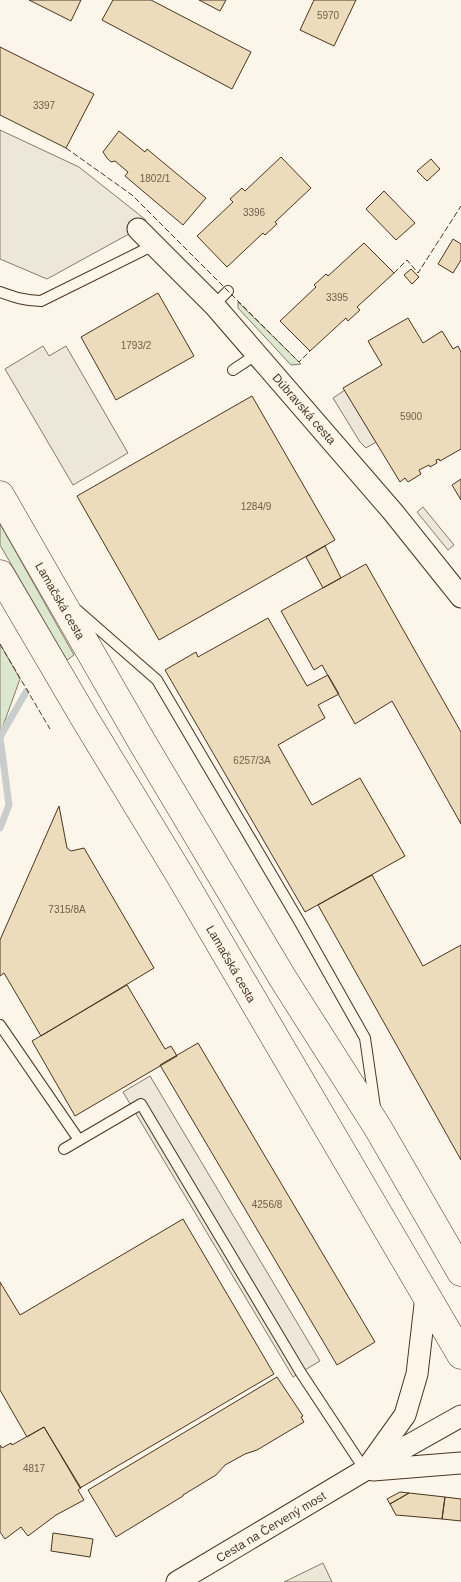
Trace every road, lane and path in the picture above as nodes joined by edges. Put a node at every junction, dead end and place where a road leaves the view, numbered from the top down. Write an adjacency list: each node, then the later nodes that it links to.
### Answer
1 (138, 229): 2 (street, Dúbravská cesta)
2 (154, 245): 3 (lane); 4 (street, Dúbravská cesta)
3 (0, 292)
4 (257, 354): 5 (lane); 9 (street, Dúbravská cesta)
5 (233, 370)
6 (0, 495): 8 (main road, Lamačská cesta)
7 (0, 574): 15 (main road, Lamačská cesta)
8 (53, 588): 11 (main road, Lamačská cesta); 11 (lane)
9 (461, 597)
10 (0, 1025): 12 (lane)
11 (378, 1128): 14 (main road, Lamačská cesta)
12 (79, 1140): 13 (lane); 19 (lane)
13 (64, 1149)
14 (461, 1272)
15 (426, 1296): 16 (main road, Lamačská cesta); 19 (street, Cesta na Červený most)
16 (461, 1355)
17 (461, 1416): 19 (street, Cesta na Červený most)
18 (461, 1463): 19 (street, Cesta na Červený most)
19 (365, 1470): 20 (street, Cesta na Červený most)
20 (177, 1582)

